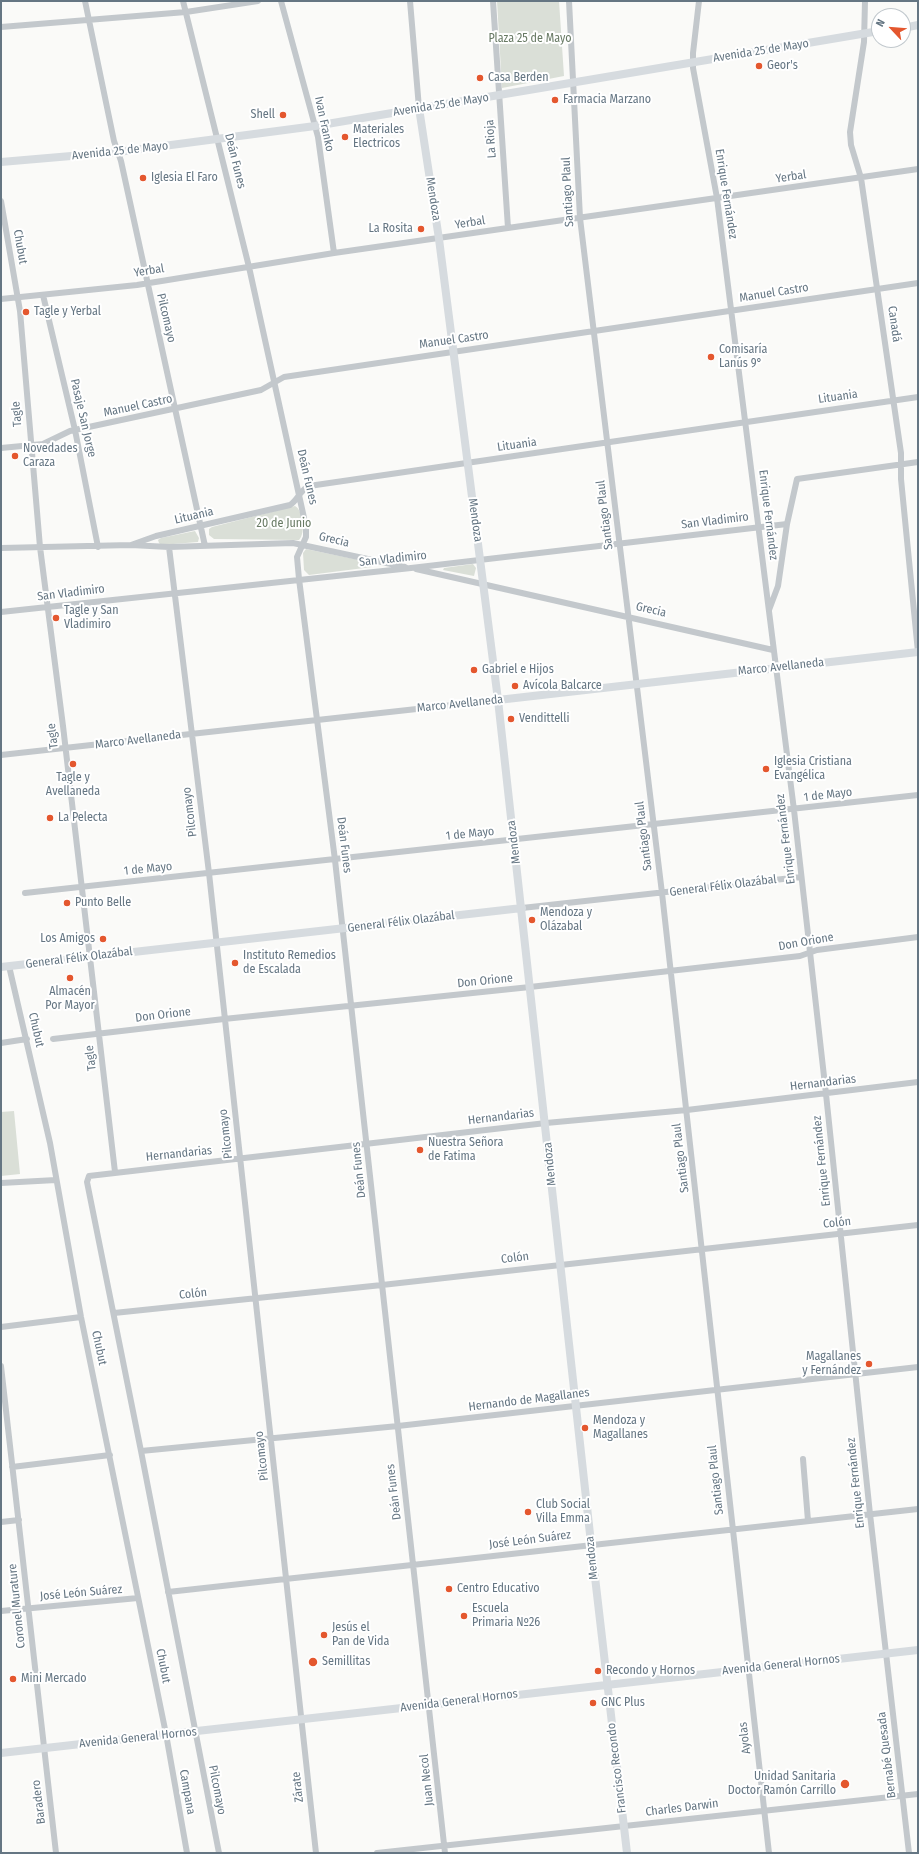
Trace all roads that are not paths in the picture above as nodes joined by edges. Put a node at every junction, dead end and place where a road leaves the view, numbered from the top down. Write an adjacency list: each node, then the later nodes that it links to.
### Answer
1 (86, 1): 11 (street, Pilcomayo)
2 (183, 1): 10 (street, Deán Funes)
3 (258, 1): 10 (street)
4 (281, 1): 19 (street, Ivan Franko)
5 (410, 1): 18 (street, Mendoza)
6 (493, 1): 17 (street, La Rioja)
7 (569, 1): 16 (street, Santiago Plaul)
8 (699, 1): 15 (street, Enrique Fernández)
9 (865, 1): 14 (street, Canadá)
10 (186, 12): 11 (street); 20 (street, Deán Funes)
11 (89, 20): 12 (street); 21 (street, Pilcomayo)
12 (1, 27)
13 (871, 33): 14 (street, Avenida 25 de Mayo)
14 (865, 34): 15 (street, Avenida 25 de Mayo); 24 (street, Canadá)
15 (692, 62): 16 (street, Avenida 25 de Mayo); 25 (street, Enrique Fernández)
16 (574, 82): 17 (street, Avenida 25 de Mayo); 27 (street, Santiago Plaul)
17 (498, 96): 18 (street, Avenida 25 de Mayo); 28 (street, La Rioja)
18 (419, 108): 19 (street, Avenida 25 de Mayo); 29 (street, Mendoza)
19 (315, 126): 20 (street, Avenida 25 de Mayo); 30 (street, Ivan Franko)
20 (219, 140): 21 (street, Avenida 25 de Mayo); 31 (street, Deán Funes)
21 (118, 152): 22 (street, Avenida 25 de Mayo); 32 (street, Pilcomayo)
22 (1, 162)
23 (918, 169): 24 (street, Yerbal)
24 (861, 178): 25 (street, Yerbal); 34 (street, Canadá)
25 (717, 198): 27 (street, Yerbal); 38 (street, Enrique Fernández)
26 (1, 201): 36 (street, Chubut)
27 (580, 218): 28 (street, Yerbal); 39 (street, Santiago Plaul)
28 (508, 228): 29 (street, Yerbal)
29 (439, 239): 30 (street, Yerbal); 40 (street, Mendoza)
30 (334, 253): 31 (street, Yerbal)
31 (250, 267): 32 (street, Yerbal); 41 (street, Deán Funes)
32 (146, 283): 35 (street, Yerbal); 44 (street, Pilcomayo)
33 (918, 283): 34 (street, Manuel Castro)
34 (878, 288): 38 (street, Manuel Castro); 43 (street, Canadá)
35 (43, 296): 36 (street, Yerbal); 46 (street, Pasaje San Jorge)
36 (18, 298): 37 (street, Yerbal); 48 (street, Tagle)
37 (1, 299)
38 (731, 311): 39 (street, Manuel Castro); 45 (street, Enrique Fernández)
39 (593, 331): 40 (street, Manuel Castro); 47 (street, Santiago Plaul)
40 (453, 351): 41 (street, Manuel Castro); 51 (street, Mendoza)
41 (274, 383): 44 (street, Manuel Castro); 53 (street, Deán Funes)
42 (918, 397): 43 (street, Lituania)
43 (894, 400): 45 (street, Lituania); 52 (street, Canadá)
44 (176, 409): 46 (street, Manuel Castro); 55 (street, Pilcomayo)
45 (744, 422): 47 (street, Lituania); 56 (street, Enrique Fernández)
46 (75, 430): 48 (street, Manuel Castro); 62 (street, Pasaje San Jorge)
47 (607, 443): 51 (street, Lituania); 58 (street, Santiago Plaul)
48 (30, 445): 49 (street, Manuel Castro); 61 (street, Tagle)
49 (1, 448)
50 (918, 462): 52 (street)
51 (467, 464): 53 (street, Lituania); 65 (street, Mendoza)
52 (902, 464): 54 (street); 75 (street, Canadá)
53 (299, 496): 55 (street, Lituania); 57 (street, Deán Funes)
54 (787, 524): 56 (street, San Vladimiro); 72 (street)
55 (201, 526): 59 (street, Lituania); 60 (street, Pilcomayo)
56 (758, 527): 58 (street, San Vladimiro); 72 (street, Enrique Fernández)
57 (302, 544): 60 (street, Grecia); 66 (street, Grecia); 67 (street, Deán Funes)
58 (620, 544): 65 (street, San Vladimiro); 73 (street, Santiago Plaul)
59 (131, 545): 62 (street, Grecia); 63 (street, Grecia)
60 (205, 546): 63 (street, Grecia)
61 (40, 547): 62 (street, Grecia); 64 (street, Grecia); 70 (street, Tagle)
62 (98, 547)
63 (169, 547): 69 (street, Pilcomayo)
64 (1, 548)
65 (481, 559): 66 (street, San Vladimiro); 68 (street, Mendoza)
66 (411, 568): 67 (street, San Vladimiro); 68 (street, Grecia)
67 (299, 579): 69 (street, San Vladimiro); 79 (street, Deán Funes)
68 (483, 583): 73 (street, Grecia); 78 (street, Mendoza)
69 (175, 592): 70 (street, San Vladimiro); 80 (street, Pilcomayo)
70 (48, 607): 71 (street, San Vladimiro); 81 (street, Tagle)
71 (1, 612)
72 (768, 612): 74 (street, Enrique Fernández)
73 (628, 616): 74 (street, Grecia); 77 (street, Santiago Plaul)
74 (773, 650): 76 (street, Enrique Fernández)
75 (918, 652): 76 (street, Marco Avellaneda)
76 (776, 668): 77 (street, Marco Avellaneda); 84 (street, Enrique Fernández)
77 (638, 683): 78 (street, Marco Avellaneda); 85 (street, Santiago Plaul)
78 (498, 700): 79 (street, Marco Avellaneda); 86 (street, Mendoza)
79 (317, 719): 80 (street, Marco Avellaneda); 87 (street, Deán Funes)
80 (192, 733): 81 (street, Marco Avellaneda); 88 (street, Pilcomayo)
81 (65, 748): 82 (street, Marco Avellaneda); 90 (street, Tagle)
82 (1, 755)
83 (918, 795): 84 (street, 1 de Mayo)
84 (794, 810): 85 (street, 1 de Mayo); 89 (street, Enrique Fernández)
85 (654, 825): 86 (street, 1 de Mayo); 91 (street, Santiago Plaul)
86 (514, 840): 87 (street, 1 de Mayo); 93 (street, Mendoza)
87 (335, 860): 88 (street, 1 de Mayo); 94 (street, Deán Funes)
88 (208, 873): 90 (street, 1 de Mayo); 96 (street, Pilcomayo)
89 (801, 877): 91 (street, General Félix Olazábal); 97 (street, Enrique Fernández)
90 (82, 888): 92 (street, 1 de Mayo); 98 (street, Tagle)
91 (662, 893): 93 (street, General Félix Olazábal); 100 (street, Santiago Plaul)
92 (24, 894)
93 (522, 908): 94 (street, General Félix Olazábal); 101 (street, Mendoza)
94 (343, 929): 96 (street, General Félix Olazábal); 102 (street, Deán Funes)
95 (918, 937): 97 (street, Don Orione)
96 (216, 943): 98 (street, General Félix Olazábal); 103 (street, Pilcomayo)
97 (810, 953): 100 (street, Don Orione); 109 (street, Enrique Fernández)
98 (90, 956): 99 (street, General Félix Olazábal); 104 (street, Tagle)
99 (5, 967): 105 (street, Chubut)
100 (671, 970): 101 (street, Don Orione); 110 (street, Santiago Plaul)
101 (530, 987): 102 (street, Don Orione); 111 (street, Mendoza)
102 (351, 1006): 103 (street, Don Orione); 112 (street, Deán Funes)
103 (224, 1019): 104 (street, Don Orione); 113 (street, Pilcomayo)
104 (99, 1034): 106 (street, Don Orione); 114 (street, Tagle)
105 (27, 1039): 107 (street); 116 (street, Chubut)
106 (53, 1039)
107 (1, 1043)
108 (918, 1082): 109 (street, Hernandarias)
109 (826, 1094): 110 (street, Hernandarias); 119 (street, Enrique Fernández)
110 (686, 1110): 111 (street, Hernandarias); 120 (street, Santiago Plaul)
111 (546, 1123): 112 (street, Hernandarias); 121 (street, Mendoza)
112 (367, 1144): 113 (street, Hernandarias); 122 (street, Deán Funes)
113 (240, 1158): 114 (street, Hernandarias); 123 (street, Pilcomayo)
114 (115, 1172): 115 (street, Hernandarias)
115 (87, 1178): 124 (street, Chubut)
116 (56, 1180): 117 (street); 125 (street, Chubut)
117 (1, 1183)
118 (918, 1225): 119 (street, Colón)
119 (841, 1234): 120 (street, Colón); 129 (street, Enrique Fernández)
120 (702, 1248): 121 (street, Colón); 130 (street, Santiago Plaul)
121 (561, 1264): 122 (street, Colón); 131 (street, Mendoza)
122 (382, 1285): 123 (street, Colón); 132 (street, Deán Funes)
123 (256, 1298): 124 (street, Colón); 135 (street, Pilcomayo)
124 (114, 1313): 136 (street, Chubut)
125 (81, 1317): 126 (street); 137 (street, Chubut)
126 (1, 1327)
127 (1, 1366): 134 (street, Coronel Murature)
128 (918, 1367): 129 (street, Hernando de Magallanes)
129 (856, 1374): 130 (street, Hernando de Magallanes); 141 (street, Enrique Fernández)
130 (718, 1390): 131 (street, Hernando de Magallanes); 145 (street, Santiago Plaul)
131 (576, 1406): 132 (street, Hernando de Magallanes); 146 (street, Mendoza)
132 (398, 1426): 135 (street, Hernando de Magallanes); 147 (street, Deán Funes)
133 (1, 1436): 134 (street)
134 (8, 1436): 139 (street, Coronel Murature)
135 (271, 1439): 136 (street, Hernando de Magallanes); 148 (street, Pilcomayo)
136 (141, 1451): 149 (street, Chubut)
137 (110, 1455): 139 (street); 150 (street, Chubut)
138 (803, 1459): 143 (street)
139 (12, 1467): 142 (street, Coronel Murature)
140 (918, 1509): 141 (street, José León Suárez)
141 (870, 1514): 143 (street, José León Suárez); 154 (street, Enrique Fernández)
142 (19, 1520): 144 (street); 151 (street, Coronel Murature)
143 (808, 1521): 145 (street, José León Suárez)
144 (1, 1522)
145 (732, 1529): 146 (street, José León Suárez); 155 (street, Santiago Plaul)
146 (591, 1544): 147 (street, José León Suárez); 156 (street, Mendoza)
147 (414, 1565): 148 (street, José León Suárez); 157 (street, Deán Funes)
148 (286, 1579): 149 (street, José León Suárez); 158 (street, Pilcomayo)
149 (168, 1592): 159 (street, Chubut)
150 (138, 1598): 151 (street, José León Suárez); 160 (street, Chubut)
151 (28, 1609): 152 (street, José León Suárez); 161 (street, Coronel Murature)
152 (1, 1611)
153 (918, 1650): 154 (street, Avenida General Hornos)
154 (886, 1654): 155 (street, Avenida General Hornos); 164 (street, Bernabé Quesada)
155 (748, 1668): 156 (street, Avenida General Hornos); 165 (street, Ayolas)
156 (607, 1684): 157 (street, Avenida General Hornos); 166 (street, Francisco Recondo)
157 (430, 1705): 158 (street, Avenida General Hornos); 167 (street, Juan Necol)
158 (302, 1719): 159 (street, Avenida General Hornos); 171 (street, Zárate)
159 (195, 1731): 160 (street, Avenida General Hornos); 170 (street, Pilcomayo)
160 (166, 1734): 161 (street, Avenida General Hornos); 169 (street, Campana)
161 (44, 1748): 162 (street, Avenida General Hornos); 168 (street, Baradero)
162 (1, 1753)
163 (918, 1794): 164 (street, Charles Darwin)
164 (903, 1795): 165 (street, Charles Darwin); 176 (street, Bernabé Quesada)
165 (765, 1809): 166 (street, Charles Darwin); 175 (street, Ayolas)
166 (624, 1826): 167 (street, Charles Darwin); 174 (street, Francisco Recondo)
167 (445, 1846): 172 (street, Charles Darwin); 173 (street, Juan Necol)
168 (56, 1853)
169 (187, 1853)
170 (218, 1853)
171 (316, 1853)
172 (377, 1853)
173 (445, 1853)
174 (627, 1853)
175 (769, 1853)
176 (909, 1853)

